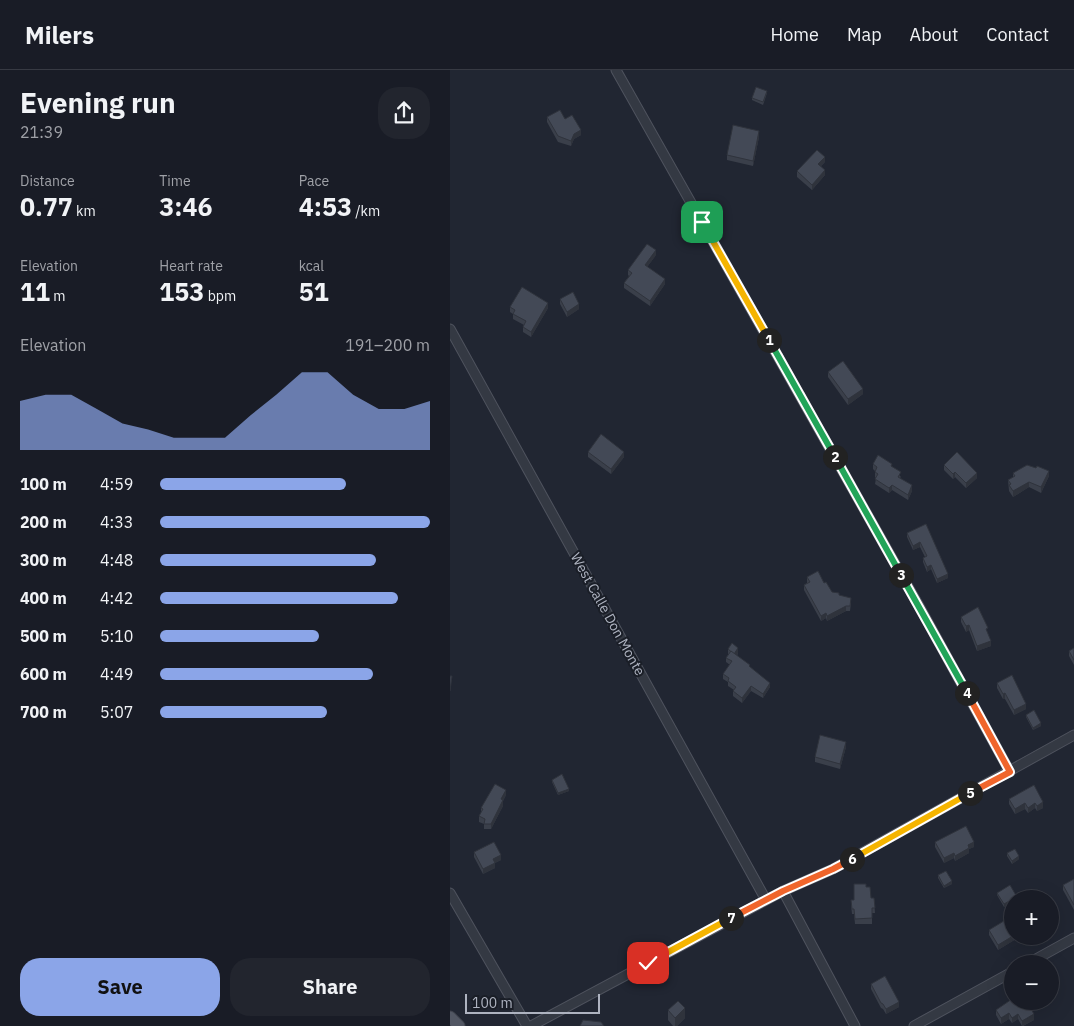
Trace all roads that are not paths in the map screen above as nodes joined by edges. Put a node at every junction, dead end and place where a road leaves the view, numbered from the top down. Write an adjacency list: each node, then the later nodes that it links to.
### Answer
1 (616, 70): 4 (street)
2 (450, 329): 7 (street, West Calle Don Monte)
3 (1074, 735): 4 (street)
4 (1010, 772): 5 (street)
5 (783, 891): 7 (street); 15 (street)
6 (450, 892): 13 (street)
7 (766, 900): 14 (street)
8 (1074, 938): 9 (street)
9 (1043, 955)
10 (1004, 976): 16 (street)
11 (450, 1017): 12 (main road)
12 (459, 1026)
13 (527, 1026)
14 (531, 1026)
15 (856, 1026)
16 (914, 1026)

